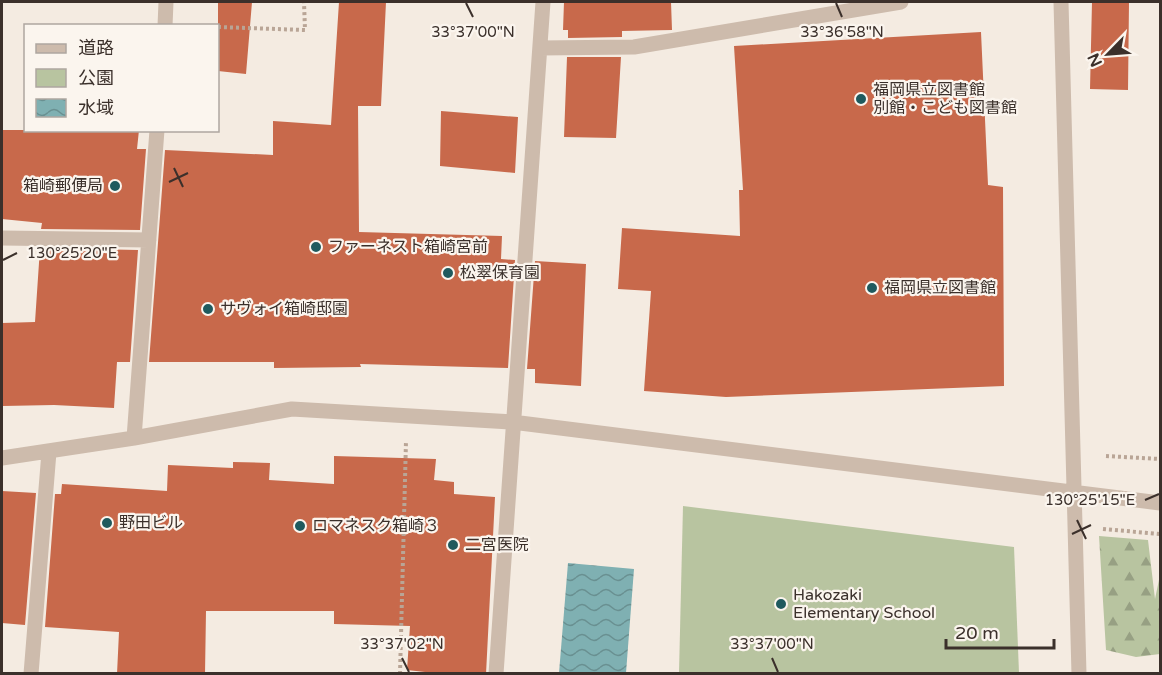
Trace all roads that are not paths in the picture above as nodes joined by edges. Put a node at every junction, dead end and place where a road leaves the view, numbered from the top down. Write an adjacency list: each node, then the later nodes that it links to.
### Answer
1 (166, 2): 5 (street)
2 (543, 2): 6 (street)
3 (901, 2): 6 (street)
4 (1061, 2): 14 (street)
5 (165, 24)
6 (540, 48): 10 (street)
7 (157, 132): 9 (street)
8 (2, 238): 9 (street)
9 (149, 240): 11 (street)
10 (512, 422): 11 (street); 14 (street); 17 (street)
11 (134, 438): 12 (street)
12 (49, 452): 13 (street); 16 (street)
13 (2, 458)
14 (1074, 492): 15 (street); 18 (street)
15 (1161, 503)
16 (31, 674)
17 (496, 674)
18 (1079, 674)

